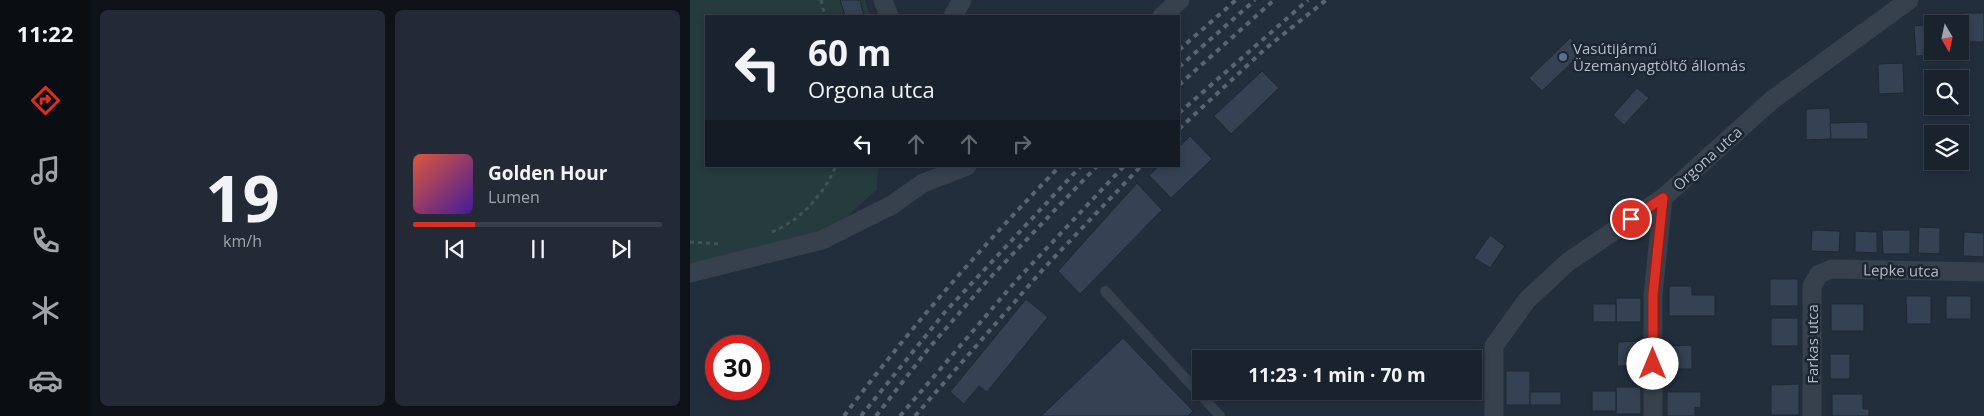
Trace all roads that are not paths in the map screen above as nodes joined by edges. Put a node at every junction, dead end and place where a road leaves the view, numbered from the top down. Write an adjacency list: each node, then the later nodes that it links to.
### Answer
1 (883, 0): 5 (street)
2 (962, 0): 6 (street)
3 (1180, 0): 7 (street)
4 (1909, 0): 10 (street, Orgona utca)
5 (889, 15)
6 (954, 15)
7 (1163, 15)
8 (961, 167): 9 (street)
9 (921, 174): 12 (street)
10 (1663, 198): 16 (street, Orgona utca); 17 (street)
11 (1984, 272): 13 (street, Lepke utca)
12 (690, 273)
13 (1819, 274): 18 (street, Farkas utca)
14 (1105, 290): 15 (lane)
15 (1220, 416)
16 (1494, 416)
17 (1653, 416)
18 (1812, 416)

